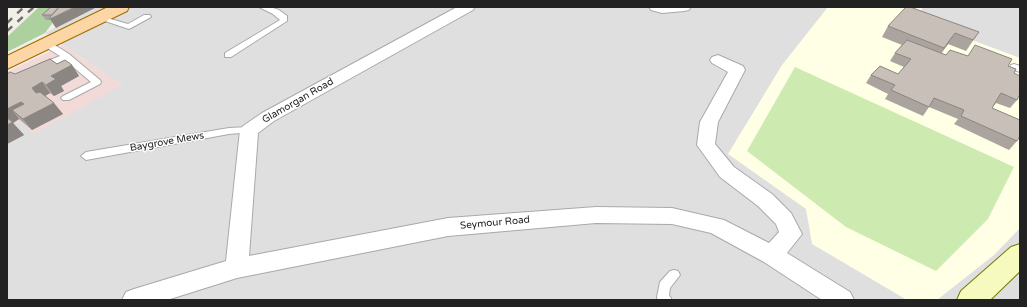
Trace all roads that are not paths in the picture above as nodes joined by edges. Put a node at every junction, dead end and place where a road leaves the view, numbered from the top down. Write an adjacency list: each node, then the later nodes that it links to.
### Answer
1 (122, 7): 7 (main road)
2 (263, 7): 9 (lane)
3 (468, 7): 15 (street, Glamorgan Road)
4 (656, 7): 5 (street)
5 (684, 7)
6 (147, 17): 7 (lane)
7 (100, 18): 8 (main road)
8 (47, 44): 10 (lane); 12 (main road)
9 (228, 55)
10 (66, 56): 13 (lane); 14 (lane)
11 (718, 60): 17 (street)
12 (7, 62)
13 (33, 71)
14 (66, 98)
15 (249, 130): 16 (lane, Baygrove Mews); 19 (street)
16 (86, 156)
17 (772, 255): 19 (street, Seymour Road); 23 (street, Seymour Road)
18 (1020, 255): 24 (street)
19 (238, 268): 21 (street, Seymour Road)
20 (674, 276): 22 (lane)
21 (134, 300)
22 (666, 300)
23 (842, 300)
24 (971, 300)

